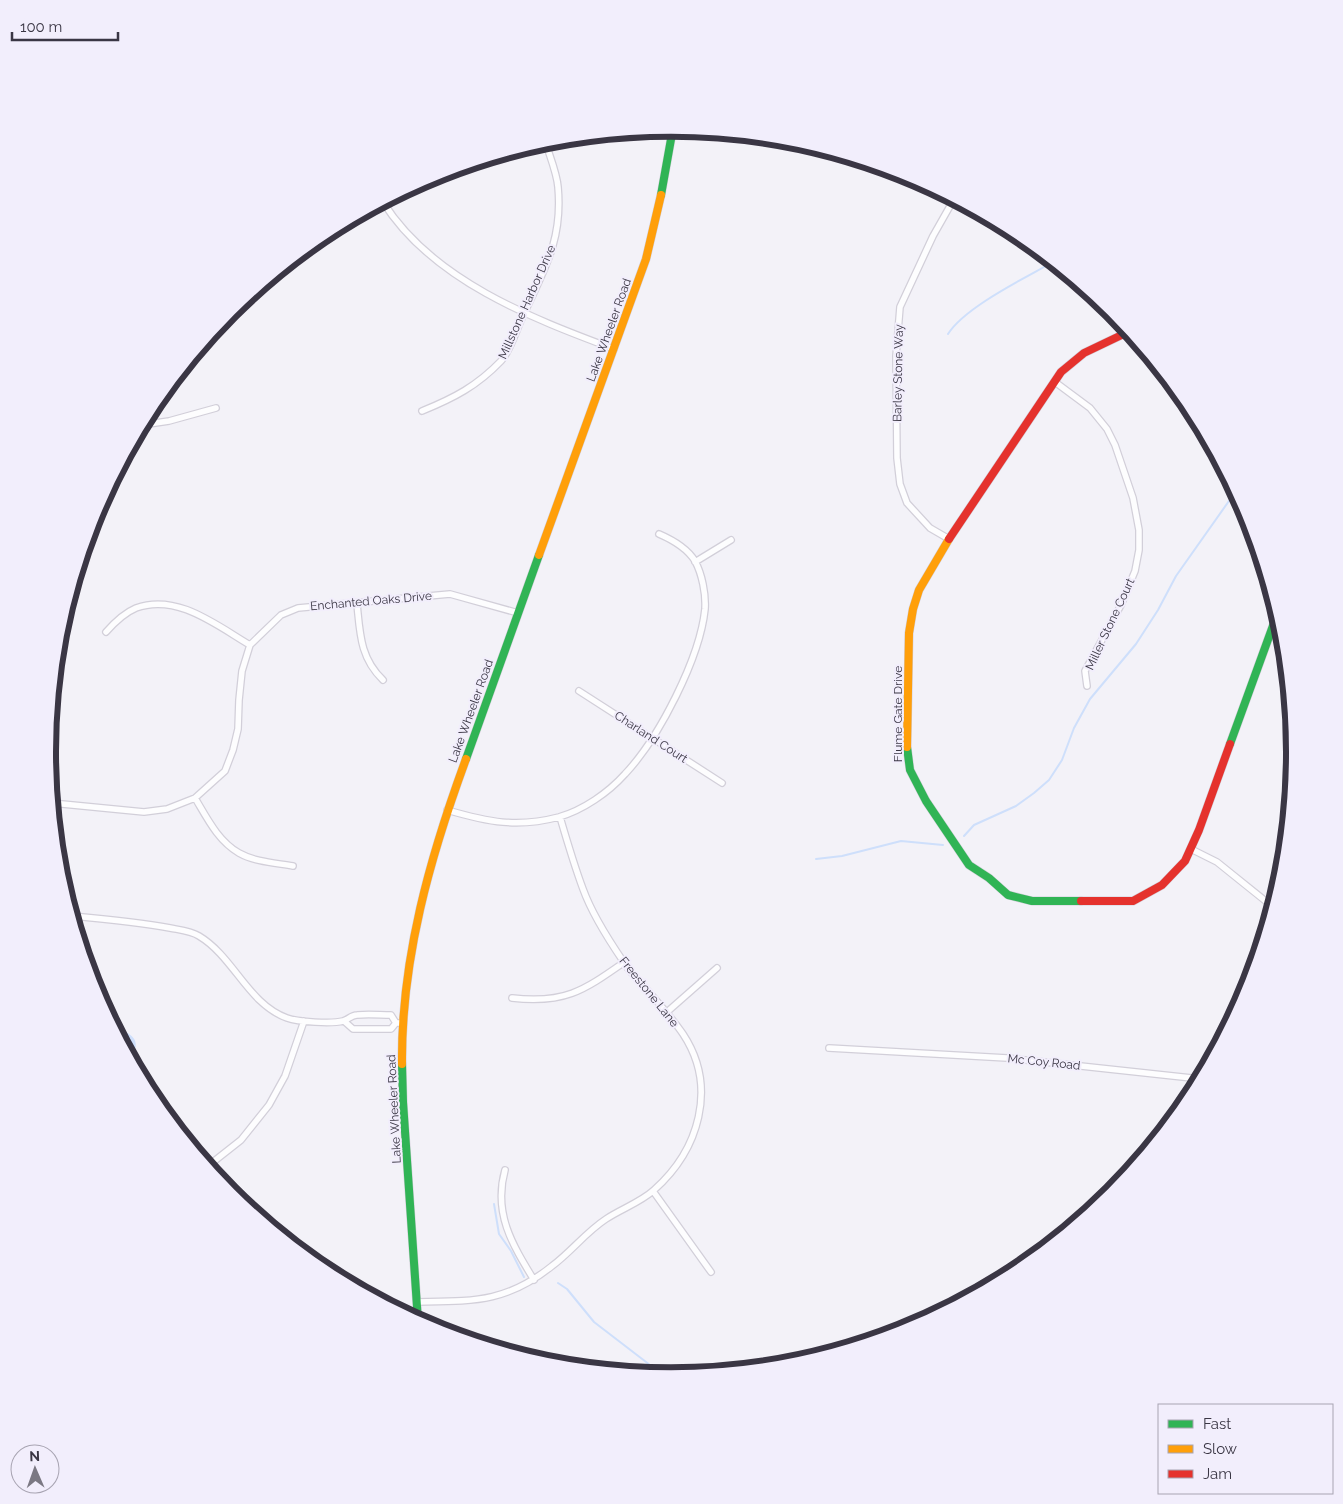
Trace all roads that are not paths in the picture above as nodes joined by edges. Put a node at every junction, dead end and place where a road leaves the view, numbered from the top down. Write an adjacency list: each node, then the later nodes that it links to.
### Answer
1 (671, 137): 7 (street, Lake Wheeler Road)
2 (548, 150): 5 (street, Millstone Harbor Drive)
3 (951, 204): 13 (street, Barley Stone Way)
4 (386, 207): 5 (street)
5 (524, 313): 7 (street); 10 (street, Millstone Harbor Drive)
6 (1123, 334): 8 (street, Flume Gate Drive)
7 (614, 349): 17 (street, Lake Wheeler Road)
8 (1055, 382): 13 (street, Flume Gate Drive); 22 (street, Miller Stone Court)
9 (216, 408): 11 (street)
10 (422, 411)
11 (152, 424)
12 (659, 534): 15 (street)
13 (949, 539): 30 (street, Flume Gate Drive)
14 (731, 540): 15 (street)
15 (695, 562): 24 (street)
16 (357, 604): 17 (street, Enchanted Oaks Drive); 20 (street, Enchanted Oaks Drive); 21 (street)
17 (518, 613): 28 (street, Lake Wheeler Road)
18 (1273, 625): 30 (street, Flume Gate Drive)
19 (106, 632): 20 (street)
20 (250, 645): 26 (street, Enchanted Oaks Drive)
21 (382, 680)
22 (1087, 686)
23 (579, 691): 24 (street, Charland Court)
24 (653, 739): 25 (street, Charland Court); 29 (street)
25 (722, 783)
26 (195, 798): 27 (street, Enchanted Oaks Drive); 31 (street)
27 (59, 804)
28 (447, 810): 29 (street); 40 (street, Lake Wheeler Road)
29 (560, 816): 34 (street, Freestone Lane)
30 (1191, 849): 32 (street)
31 (293, 866)
32 (1268, 902)
33 (79, 917): 38 (street)
34 (624, 963): 36 (street); 37 (street, Freestone Lane)
35 (717, 968): 37 (street)
36 (512, 998)
37 (667, 1012): 45 (street, Freestone Lane)
38 (304, 1021): 39 (street); 43 (street)
39 (344, 1021): 40 (street); 40 (street)
40 (400, 1023): 48 (street, Lake Wheeler Road)
41 (829, 1048): 42 (street, Mc Coy Road)
42 (1193, 1078)
43 (213, 1162)
44 (505, 1170): 47 (street)
45 (653, 1192): 46 (street); 47 (street, Freestone Lane)
46 (711, 1272)
47 (534, 1280): 48 (street, Freestone Lane)
48 (417, 1302): 49 (street, Lake Wheeler Road)
49 (418, 1312)

